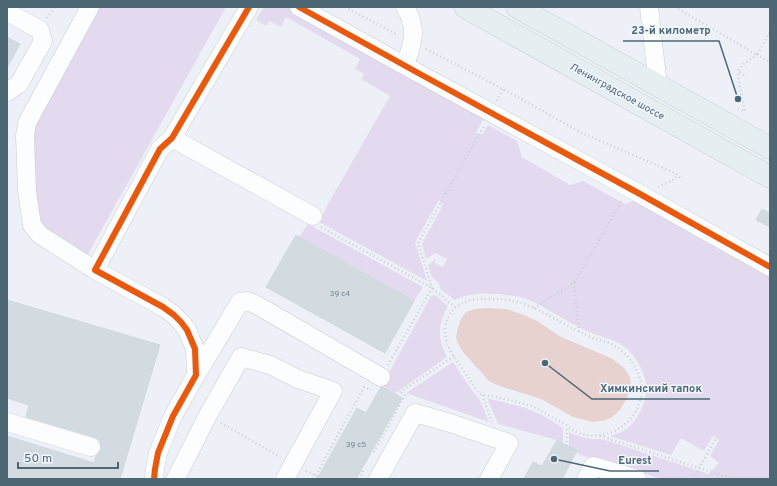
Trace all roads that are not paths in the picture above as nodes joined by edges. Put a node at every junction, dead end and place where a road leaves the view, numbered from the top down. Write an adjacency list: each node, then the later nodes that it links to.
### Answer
1 (90, 7): 17 (street)
2 (249, 7): 12 (street)
3 (299, 7): 9 (street)
4 (405, 7): 9 (street)
5 (464, 7): 14 (highway, Ленинградское шоссе)
6 (517, 7): 10 (highway)
7 (649, 7): 10 (street)
8 (7, 12): 11 (street)
9 (405, 66): 16 (street)
10 (658, 86): 13 (highway)
11 (7, 92)
12 (172, 138): 15 (street); 17 (street)
13 (770, 148)
14 (770, 177)
15 (317, 222)
16 (770, 267)
17 (95, 270): 18 (street)
18 (196, 375): 19 (street); 23 (street)
19 (381, 377)
20 (7, 422): 21 (street)
21 (91, 447)
22 (289, 472): 24 (street)
23 (154, 479)
24 (176, 479)
25 (378, 479): 26 (street)
26 (489, 479)
27 (586, 479): 28 (street)
28 (637, 479)

